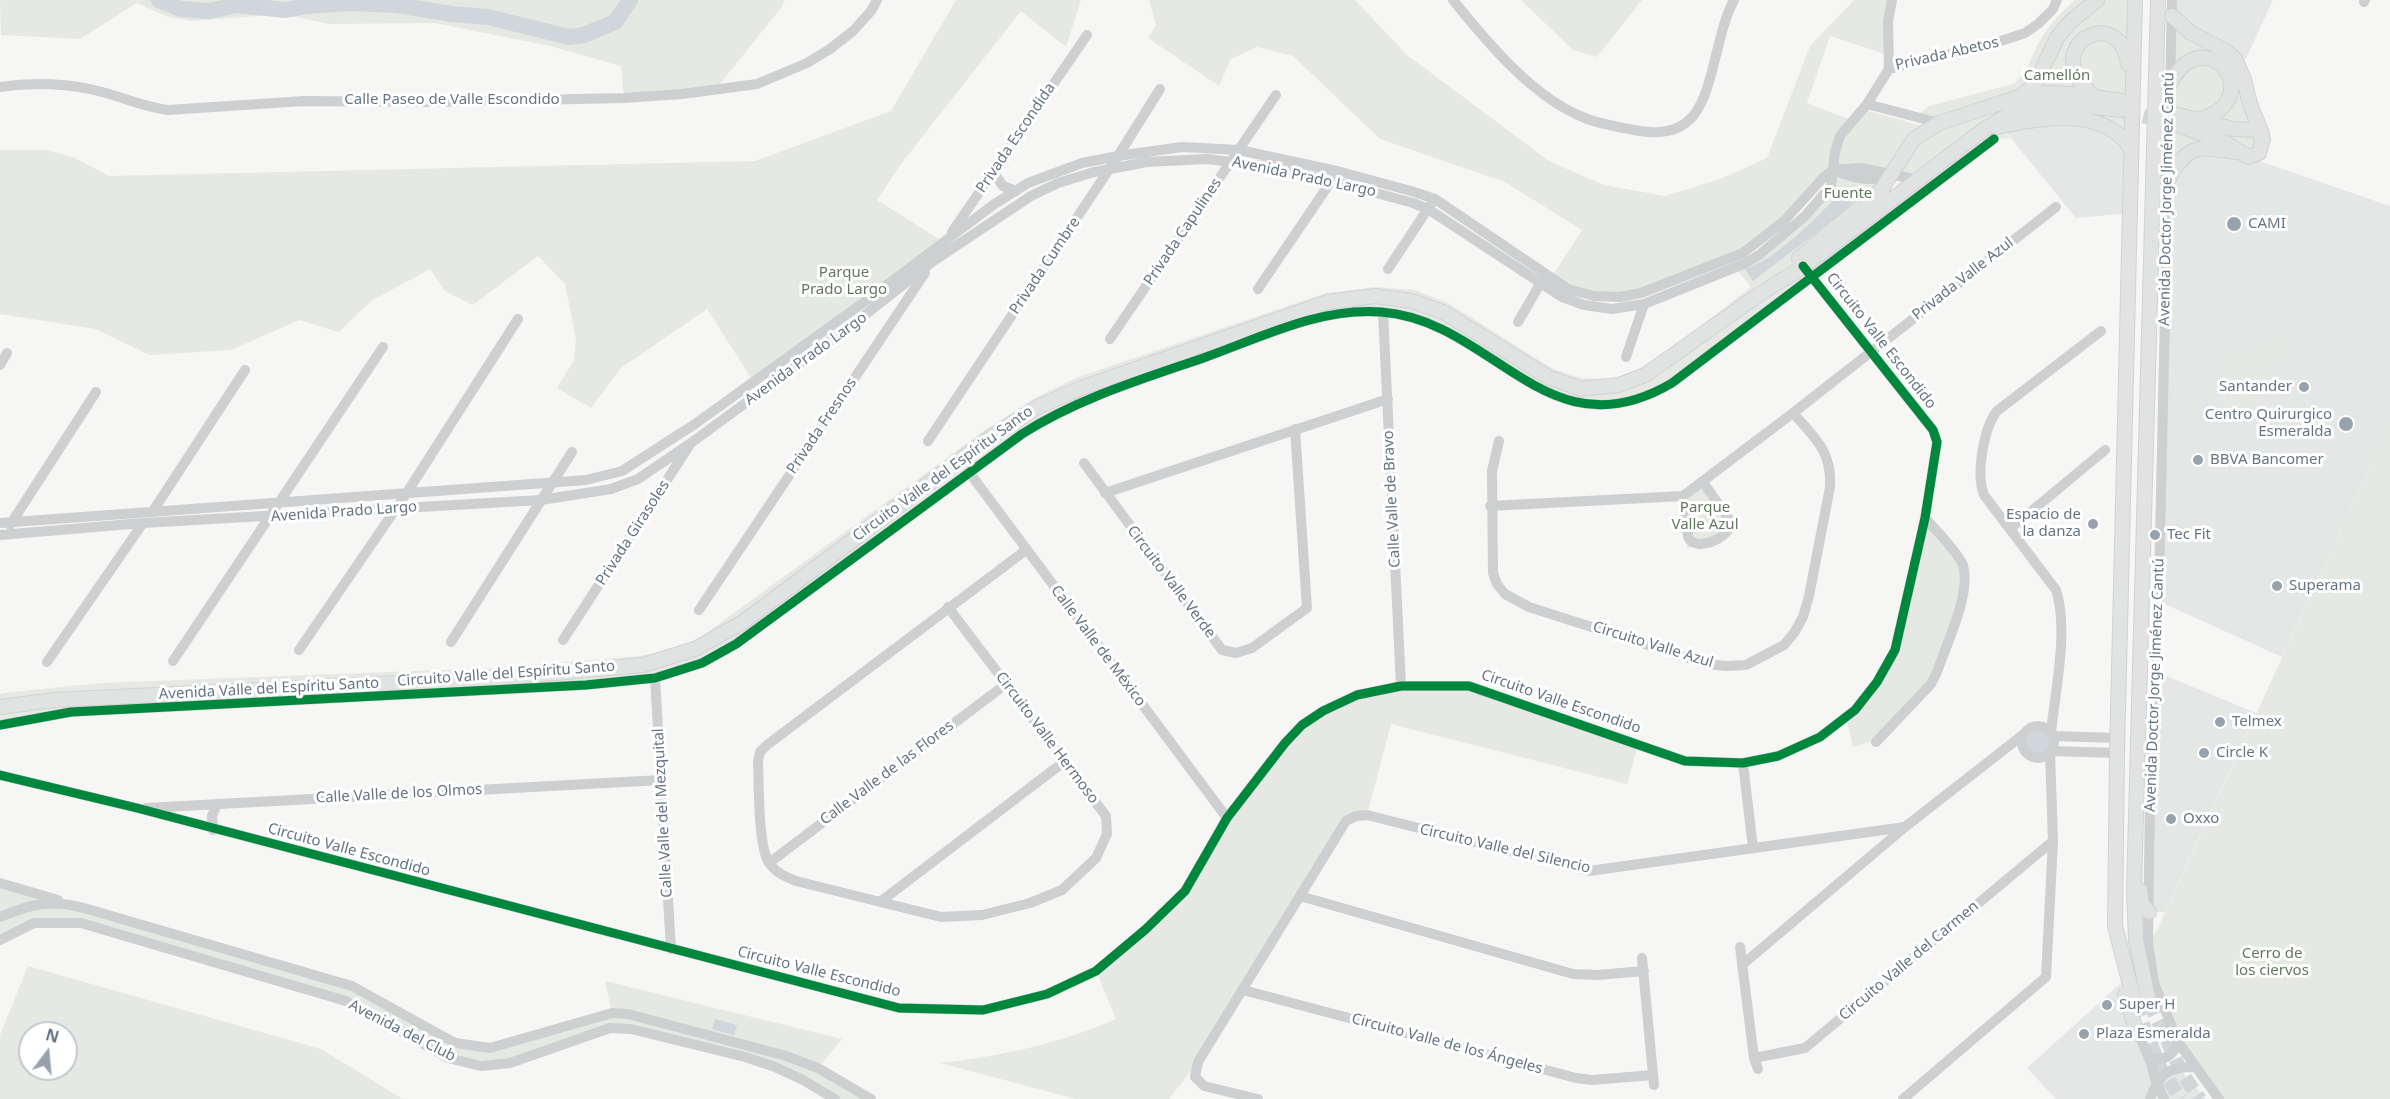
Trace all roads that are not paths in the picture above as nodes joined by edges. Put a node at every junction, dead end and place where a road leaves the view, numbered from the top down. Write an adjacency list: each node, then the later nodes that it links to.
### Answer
1 (877, 0): 14 (street, Calle Paseo de Valle Escondido)
2 (1453, 0): 3 (street)
3 (1734, 0)
4 (1892, 0): 12 (street, Privada Abetos)
5 (2057, 0): 12 (street, Privada Abetos)
6 (2097, 0): 18 (main road)
7 (2136, 0): 16 (main road)
8 (2158, 0): 35 (main road, Avenida Doctor Jorge Jiménez Cantú)
9 (2172, 0): 10 (street, Avenida Doctor Jorge Jiménez Cantú)
10 (2172, 16): 13 (street, Avenida Doctor Jorge Jiménez Cantú); 23 (main road)
11 (1087, 35): 33 (street, Privada Escondida)
12 (1889, 69): 20 (street)
13 (2170, 83): 21 (main road); 25 (street, Avenida Doctor Jorge Jiménez Cantú)
14 (0, 87)
15 (1160, 89): 29 (street, Privada Cumbre)
16 (2133, 91): 19 (main road); 27 (main road)
17 (1276, 95): 26 (street, Privada Capulines)
18 (2022, 96): 19 (main road, Avenida Valle del Espíritu Santo); 22 (main road, Avenida Valle del Espíritu Santo)
19 (2093, 96): 24 (main road, Avenida Valle del Espíritu Santo)
20 (1864, 107): 22 (street); 32 (street)
21 (2196, 120): 23 (main road); 28 (main road)
22 (1934, 126): 34 (main road, Avenida Valle del Espíritu Santo)
23 (2262, 134): 28 (main road)
24 (1988, 135): 27 (main road); 37 (main road, Avenida Valle del Espíritu Santo); 46 (street, Circuito Valle del Espíritu Santo)
25 (2168, 137): 35 (main road); 38 (street, Avenida Doctor Jorge Jiménez Cantú)
26 (1239, 150): 29 (street, Avenida Prado Largo); 30 (street, Privada Capulines); 36 (street, Avenida Prado Largo)
27 (2131, 150): 111 (main road)
28 (2240, 153): 38 (main road)
29 (1119, 156): 31 (street, Privada Cumbre); 39 (street, Avenida Prado Largo)
30 (1231, 161): 31 (street, Avenida Prado Largo); 36 (street, Avenida Prado Largo); 58 (street, Privada Capulines)
31 (1110, 168): 44 (street, Avenida Prado Largo); 70 (street, Privada Cumbre)
32 (1833, 170): 34 (street); 49 (street, Avenida Prado Largo)
33 (993, 172): 39 (street); 43 (street, Privada Escondida)
34 (1893, 174): 37 (street); 50 (main road, Avenida Valle del Espíritu Santo)
35 (2152, 175): 128 (main road, Avenida Doctor Jorge Jiménez Cantú)
36 (1335, 176): 40 (street, Avenida Prado Largo); 42 (street, Avenida Prado Largo); 48 (street)
37 (1919, 180): 46 (main road, Avenida Valle del Espíritu Santo)
38 (2169, 180): 134 (street, Avenida Doctor Jorge Jiménez Cantú)
39 (1016, 191): 43 (street, Avenida Prado Largo)
40 (1435, 199): 42 (street); 47 (street, Avenida Prado Largo)
41 (2056, 207): 60 (street, Privada Valle Azul)
42 (1428, 209): 45 (street); 47 (street, Avenida Prado Largo)
43 (945, 242): 44 (street, Privada Fresnos); 68 (street, Avenida Prado Largo)
44 (933, 262): 52 (street, Avenida Prado Largo); 54 (street, Privada Fresnos)
45 (1388, 269)
46 (1806, 270): 50 (main road, Avenida Valle del Espíritu Santo); 53 (street, Circuito Valle del Espíritu Santo); 60 (street, Circuito Valle Escondido)
47 (1543, 279): 49 (street, Avenida Prado Largo); 51 (street, Avenida Prado Largo); 56 (street)
48 (1258, 289)
49 (1662, 291): 51 (street, Avenida Prado Largo)
50 (1757, 296): 105 (main road, Avenida Valle del Espíritu Santo)
51 (1644, 304): 62 (street)
52 (878, 305): 54 (street); 72 (street, Avenida Prado Largo)
53 (1383, 312): 66 (street, Calle Valle de Bravo); 76 (street, Circuito Valle del Espíritu Santo)
54 (896, 317): 96 (street, Privada Fresnos)
55 (518, 319): 80 (street)
56 (1518, 322)
57 (2101, 331): 92 (street)
58 (1110, 339)
59 (383, 347): 83 (street)
60 (1870, 351): 67 (street); 88 (street, Circuito Valle Escondido)
61 (7, 353): 63 (street)
62 (1626, 357)
63 (0, 365)
64 (245, 370): 86 (street)
65 (96, 392): 89 (street)
66 (1388, 399): 69 (street); 104 (street, Calle Valle de Bravo)
67 (1793, 413): 77 (street); 84 (street, Circuito Valle Azul)
68 (695, 424): 72 (street, Privada Girasoles); 78 (street, Avenida Prado Largo)
69 (1295, 429): 79 (street); 79 (street, Circuito Valle Verde)
70 (928, 441)
71 (1499, 441): 84 (street, Circuito Valle Azul)
72 (691, 442): 82 (street, Avenida Prado Largo); 97 (street, Privada Girasoles)
73 (2105, 450): 92 (street)
74 (572, 452): 78 (street)
75 (1084, 463): 79 (street, Circuito Valle Verde)
76 (969, 472): 94 (street, Calle Valle de México); 102 (street, Circuito Valle del Espíritu Santo)
77 (1703, 482): 81 (street); 81 (street)
78 (553, 483): 80 (street, Avenida Prado Largo); 82 (street)
79 (1105, 493)
80 (406, 494): 83 (street, Avenida Prado Largo); 85 (street)
81 (1683, 496): 84 (street)
82 (541, 500): 85 (street, Avenida Prado Largo); 98 (street)
83 (279, 504): 86 (street, Avenida Prado Largo); 87 (street)
84 (1490, 506)
85 (395, 509): 87 (street, Avenida Prado Largo); 99 (street)
86 (153, 511): 89 (street, Avenida Prado Largo)
87 (268, 517): 91 (street, Avenida Prado Largo); 100 (street)
88 (1925, 518): 109 (street); 116 (street, Circuito Valle Escondido)
89 (13, 521): 90 (street, Avenida Prado Largo); 93 (street)
90 (0, 523)
91 (143, 524): 93 (street, Avenida Prado Largo); 101 (street)
92 (2010, 529): 106 (street)
93 (1, 537)
94 (1026, 550): 95 (street); 122 (street, Calle Valle de México)
95 (948, 607): 103 (street, Circuito Valle Hermoso); 127 (street)
96 (699, 610)
97 (564, 640)
98 (451, 642)
99 (299, 650)
100 (173, 661)
101 (47, 663)
102 (655, 678): 107 (street, Circuito Valle del Espíritu Santo); 119 (street, Calle Valle del Mezquital)
103 (1006, 684): 115 (street, Circuito Valle Hermoso); 127 (street, Calle Valle de las Flores)
104 (1401, 686): 116 (street, Circuito Valle Escondido); 122 (street, Circuito Valle Escondido)
105 (0, 707)
106 (2054, 708): 108 (street); 110 (street)
107 (0, 725)
108 (2028, 731): 110 (street); 112 (street); 113 (street)
109 (1876, 741)
110 (2052, 743): 111 (street); 111 (street); 114 (street); 118 (street)
111 (2117, 746): 137 (main road)
112 (2004, 750): 113 (street); 123 (street)
113 (2025, 751): 114 (street)
114 (2037, 758): 118 (street)
115 (1065, 761): 131 (street); 131 (street, Circuito Valle Hermoso)
116 (1743, 764): 126 (street)
117 (0, 775): 121 (street, Circuito Valle Escondido)
118 (2049, 778): 125 (street)
119 (661, 780): 120 (street, Calle Valle de los Olmos); 140 (street, Calle Valle del Mezquital)
120 (217, 804): 121 (street, Calle Valle de los Olmos); 124 (street)
121 (137, 808): 124 (street, Circuito Valle Escondido)
122 (1227, 818): 140 (street, Circuito Valle Escondido)
123 (1905, 827): 126 (street, Circuito Valle del Silencio); 142 (street)
124 (213, 830): 140 (street, Circuito Valle Escondido)
125 (2053, 842): 152 (street, Circuito Valle del Carmen); 160 (street)
126 (1753, 848): 130 (street, Circuito Valle del Silencio)
127 (769, 862): 131 (street, Circuito Valle Hermoso)
128 (2135, 867): 134 (main road); 145 (main road, Avenida Doctor Jorge Jiménez Cantú)
129 (0, 883): 132 (street, Avenida del Club)
130 (1300, 896): 143 (street); 144 (street, Circuito Valle del Silencio)
131 (880, 902)
132 (70, 904): 133 (street, Avenida del Club); 135 (street, Avenida del Club)
133 (84, 908): 136 (street); 147 (street, Avenida del Club)
134 (2149, 912): 150 (street, Avenida Doctor Jorge Jiménez Cantú)
135 (0, 917)
136 (81, 923): 138 (street, Avenida del Club); 149 (street, Avenida del Club)
137 (2115, 926): 146 (main road); 148 (main road)
138 (0, 940)
139 (1740, 947): 142 (street)
140 (671, 949)
141 (1642, 958): 143 (street, Circuito Valle de los Ángeles)
142 (1742, 965): 152 (street)
143 (1644, 971): 144 (street, Circuito Valle de los Ángeles)
144 (1243, 990): 159 (street, Circuito Valle del Silencio)
145 (2149, 1002)
146 (2135, 1004)
147 (650, 1020): 149 (street); 158 (street, Avenida del Club)
148 (2134, 1023): 151 (street)
149 (647, 1033): 157 (street, Avenida del Club)
150 (2178, 1042): 151 (street); 153 (street, Avenida Doctor Jorge Jiménez Cantú)
151 (2148, 1057): 155 (street)
152 (1754, 1058): 154 (street)
153 (2195, 1067): 155 (street); 156 (street, Avenida Doctor Jorge Jiménez Cantú)
154 (1758, 1069)
155 (2156, 1082): 161 (street); 162 (street)
156 (2215, 1097)
157 (835, 1099)
158 (871, 1099)
159 (1258, 1099)
160 (1903, 1099)
161 (2150, 1099)
162 (2164, 1099)

